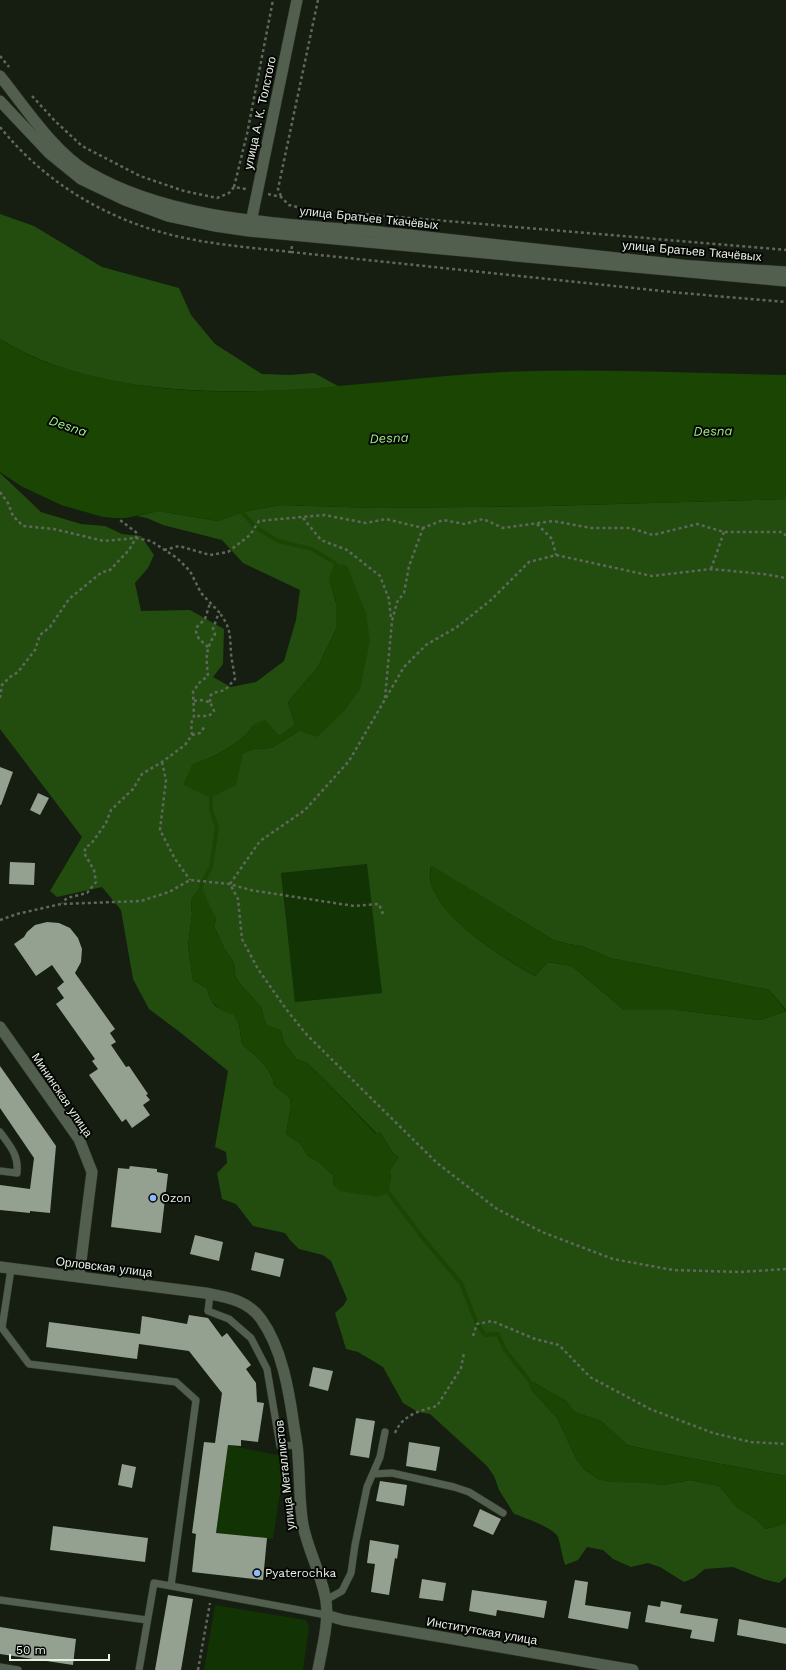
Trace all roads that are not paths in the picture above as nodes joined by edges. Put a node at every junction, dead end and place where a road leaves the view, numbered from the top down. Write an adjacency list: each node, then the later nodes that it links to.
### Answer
1 (297, 0): 4 (street, улица А. К. Толстого)
2 (0, 76): 4 (street, улица Братьев Ткачёвых)
3 (0, 101): 5 (street, улица Братьев Ткачёвых)
4 (251, 219): 5 (street, улица А. К. Толстого); 6 (street, улица Братьев Ткачёвых)
5 (249, 231): 7 (street, улица Братьев Ткачёвых)
6 (786, 272)
7 (786, 281)
8 (0, 1027): 12 (street, Мининская улица)
9 (0, 1132): 10 (lane)
10 (0, 1171)
11 (5, 1268): 12 (street, Орловская улица); 14 (lane)
12 (79, 1277): 13 (street, Орловская улица)
13 (208, 1293): 16 (street, улица Металлистов); 16 (lane)
14 (1, 1328): 19 (lane)
15 (385, 1432): 17 (lane)
16 (297, 1445): 21 (street, улица Металлистов)
17 (373, 1474): 18 (lane); 21 (lane)
18 (503, 1512)
19 (171, 1586): 22 (lane); 23 (lane)
20 (0, 1600): 23 (lane)
21 (326, 1600): 22 (street, улица Металлистов)
22 (326, 1615): 25 (street, Институтская улица); 28 (street, улица Металлистов)
23 (147, 1620): 27 (lane)
24 (0, 1667): 26 (lane)
25 (591, 1667): 29 (street, Институтская улица)
26 (18, 1670)
27 (139, 1670)
28 (318, 1670)
29 (633, 1670)

